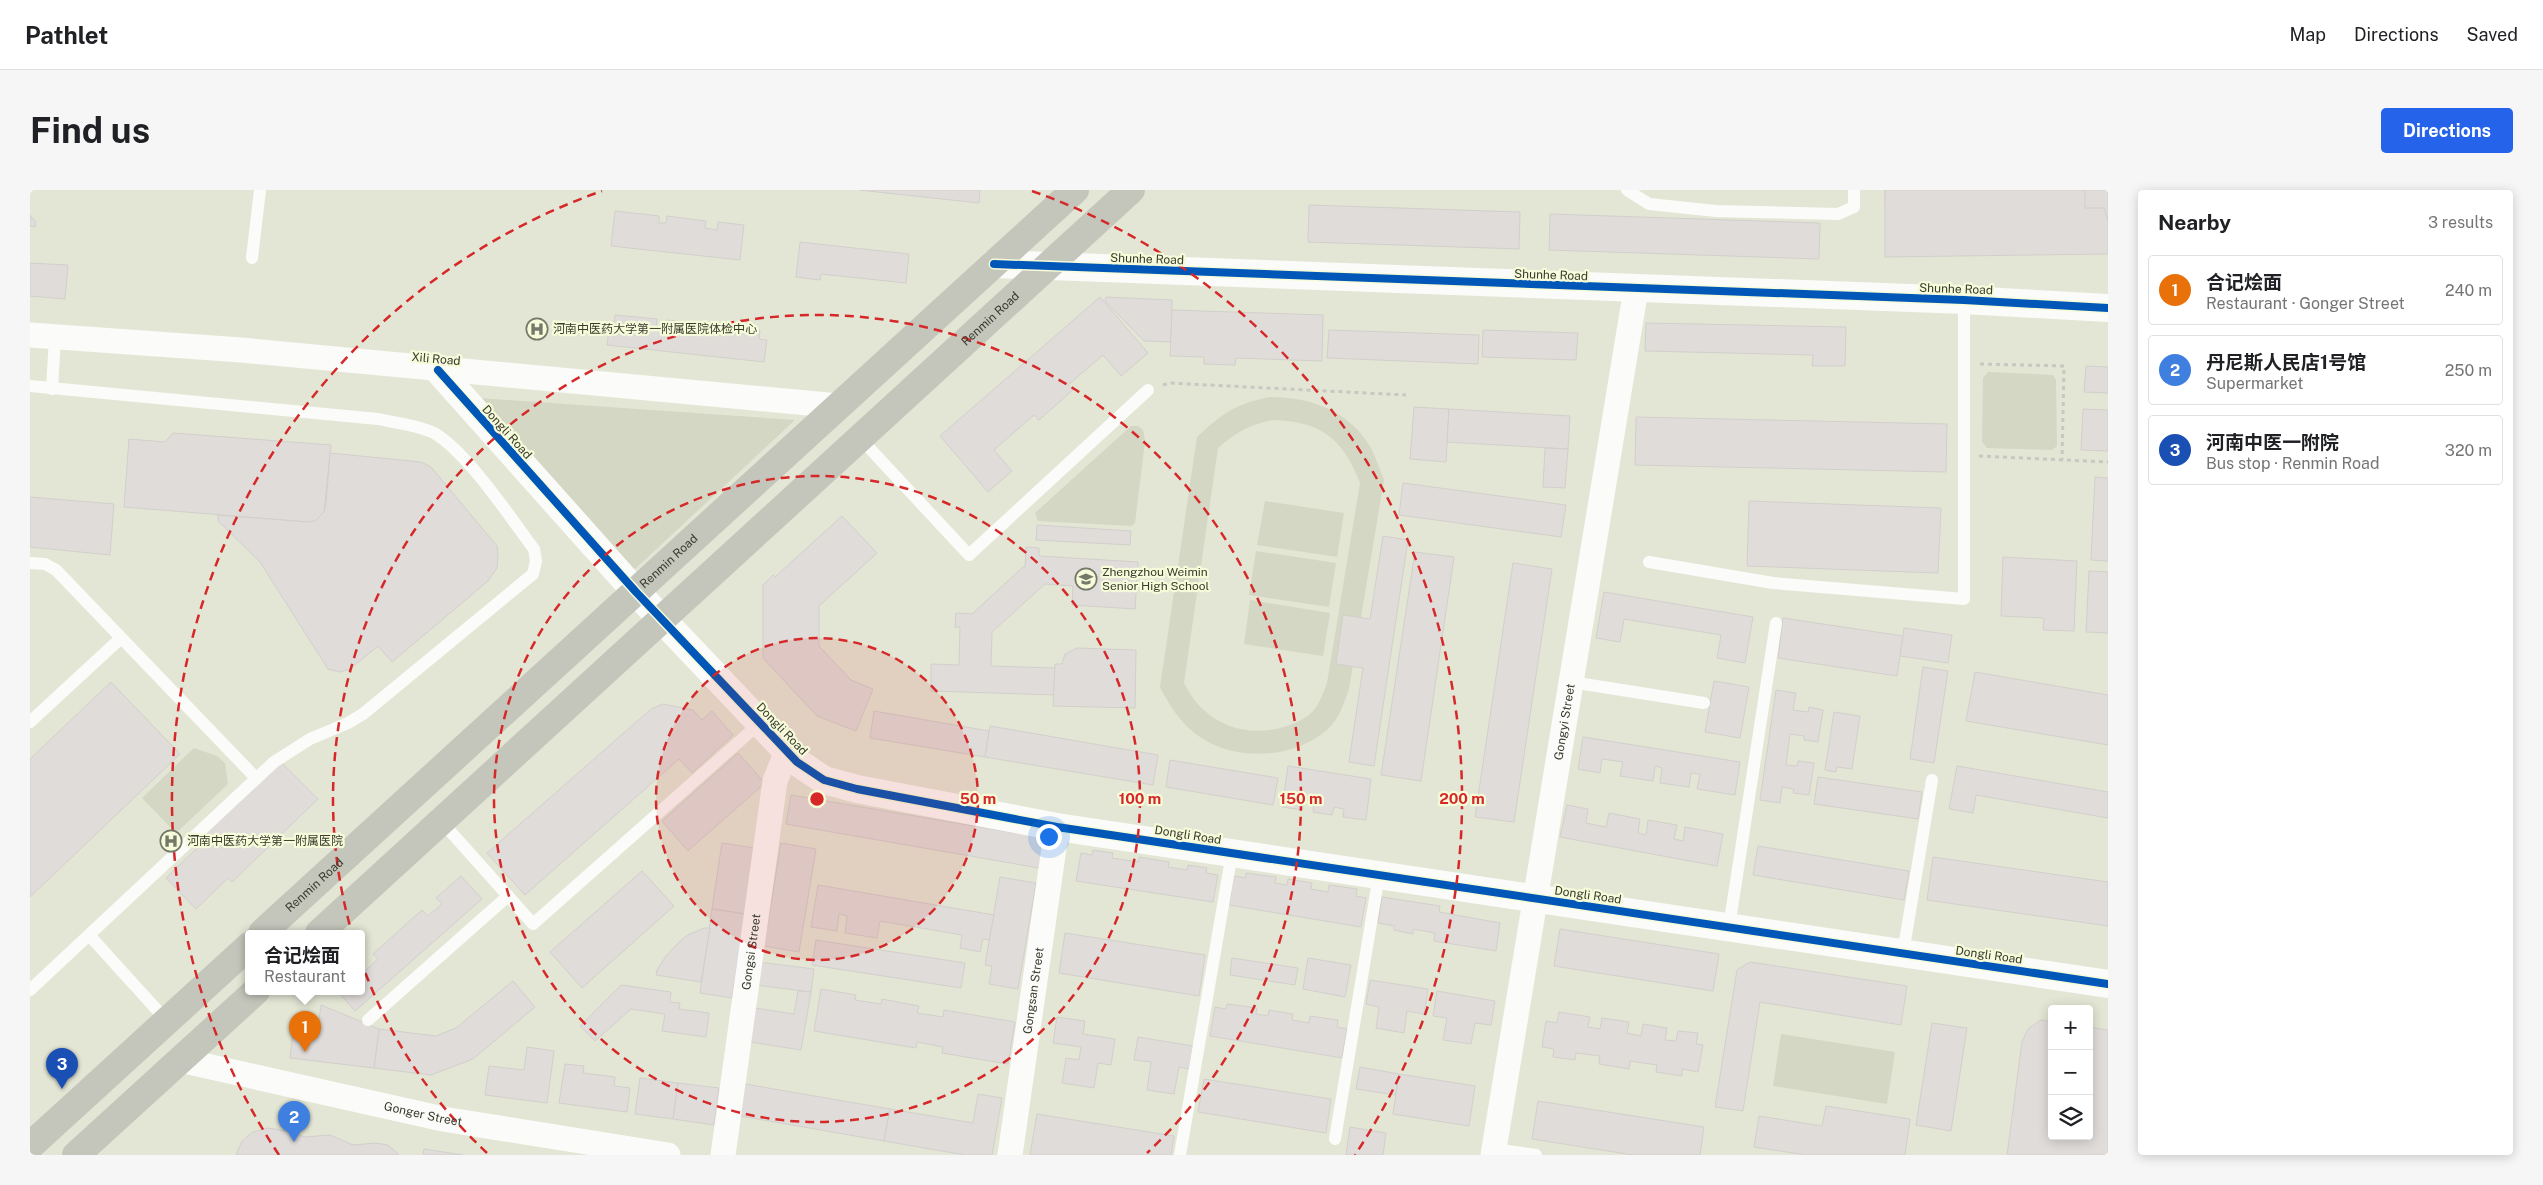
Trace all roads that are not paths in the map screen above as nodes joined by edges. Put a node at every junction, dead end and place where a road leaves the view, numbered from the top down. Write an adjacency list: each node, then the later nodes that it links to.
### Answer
1 (260, 190): 6 (lane)
2 (1075, 190): 7 (main road, Renmin Road)
3 (1131, 190): 8 (main road, Renmin Road)
4 (1627, 190): 5 (lane)
5 (1854, 190)
6 (252, 258)
7 (994, 264): 8 (street, Shunhe Road); 18 (main road, Renmin Road)
8 (1048, 266): 9 (street, Shunhe Road); 19 (main road, Renmin Road)
9 (1636, 289): 10 (street, Shunhe Road); 26 (street, Gongyi Street)
10 (1964, 300): 11 (street, Shunhe Road); 20 (lane)
11 (2108, 308)
12 (30, 335): 13 (street, Xili Road)
13 (55, 337): 14 (street, Xili Road); 16 (lane)
14 (438, 370): 18 (street, Xili Road); 22 (street, Dongli Road)
15 (30, 386): 16 (lane)
16 (52, 388): 31 (lane)
17 (1148, 390): 19 (lane)
18 (839, 406): 22 (main road, Renmin Road)
19 (860, 438): 23 (main road, Renmin Road)
20 (1649, 562)
21 (30, 563): 25 (lane)
22 (636, 592): 23 (street, Dongli Road); 40 (main road, Renmin Road)
23 (662, 619): 29 (street, Dongli Road); 33 (main road, Renmin Road)
24 (1776, 623): 39 (lane)
25 (121, 638): 28 (lane); 31 (lane)
26 (1571, 682): 27 (lane); 38 (street, Gongyi Street)
27 (1704, 704)
28 (30, 722)
29 (760, 723): 30 (street, Dongli Road); 37 (lane)
30 (787, 752): 34 (street, Dongli Road); 57 (street, Gongsi Street)
31 (256, 778): 42 (lane)
32 (1932, 780): 44 (lane)
33 (441, 821): 37 (lane); 41 (main road, Renmin Road)
34 (1058, 827): 35 (street, Dongli Road); 58 (street, Gongsan Street)
35 (1232, 853): 36 (street, Dongli Road); 59 (lane)
36 (1378, 874): 38 (street, Dongli Road); 51 (lane)
37 (508, 896): 48 (lane)
38 (1535, 898): 39 (street, Dongli Road); 54 (street, Gongyi Street)
39 (1729, 927): 44 (street, Dongli Road)
40 (265, 930)
41 (322, 930)
42 (89, 935): 46 (lane); 49 (lane)
43 (245, 950): 49 (main road)
44 (1903, 953): 45 (street, Dongli Road)
45 (2108, 984)
46 (30, 990)
47 (252, 995): 50 (main road)
48 (368, 1020)
49 (167, 1021): 52 (main road)
50 (180, 1060): 53 (street, Gonger Street); 55 (main road)
51 (1335, 1139)
52 (30, 1146)
53 (572, 1147): 56 (street, Gonger Street)
54 (1494, 1152): 60 (lane)
55 (76, 1155)
56 (668, 1155)
57 (723, 1155)
58 (1010, 1155)
59 (1180, 1155)
60 (1536, 1155)

